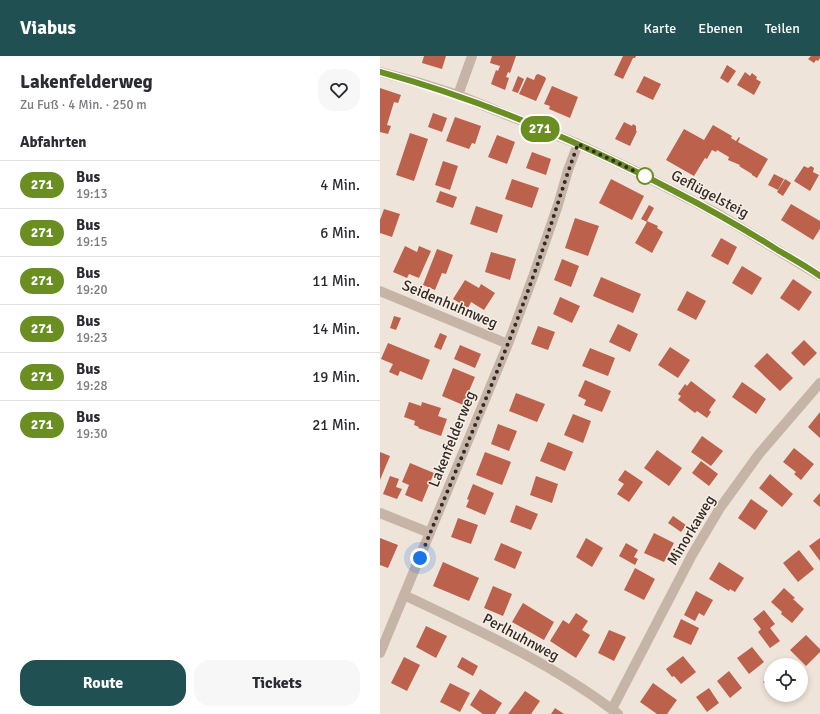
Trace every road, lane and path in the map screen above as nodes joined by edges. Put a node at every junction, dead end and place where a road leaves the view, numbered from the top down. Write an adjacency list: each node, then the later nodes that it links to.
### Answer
1 (472, 56): 3 (street)
2 (380, 72): 3 (street, Geflügelsteig)
3 (458, 95): 4 (street, Geflügelsteig)
4 (578, 144): 5 (street, Geflügelsteig); 7 (street, Lakenfelderweg)
5 (820, 276)
6 (380, 291): 7 (street, Seidenhuhnweg)
7 (508, 344): 10 (street, Lakenfelderweg)
8 (820, 383): 13 (street, Minorkaweg)
9 (380, 513): 10 (street)
10 (430, 533): 11 (street, Lakenfelderweg)
11 (404, 595): 12 (street, Lakenfelderweg); 13 (street, Perlhuhnweg)
12 (380, 653)
13 (615, 712)

